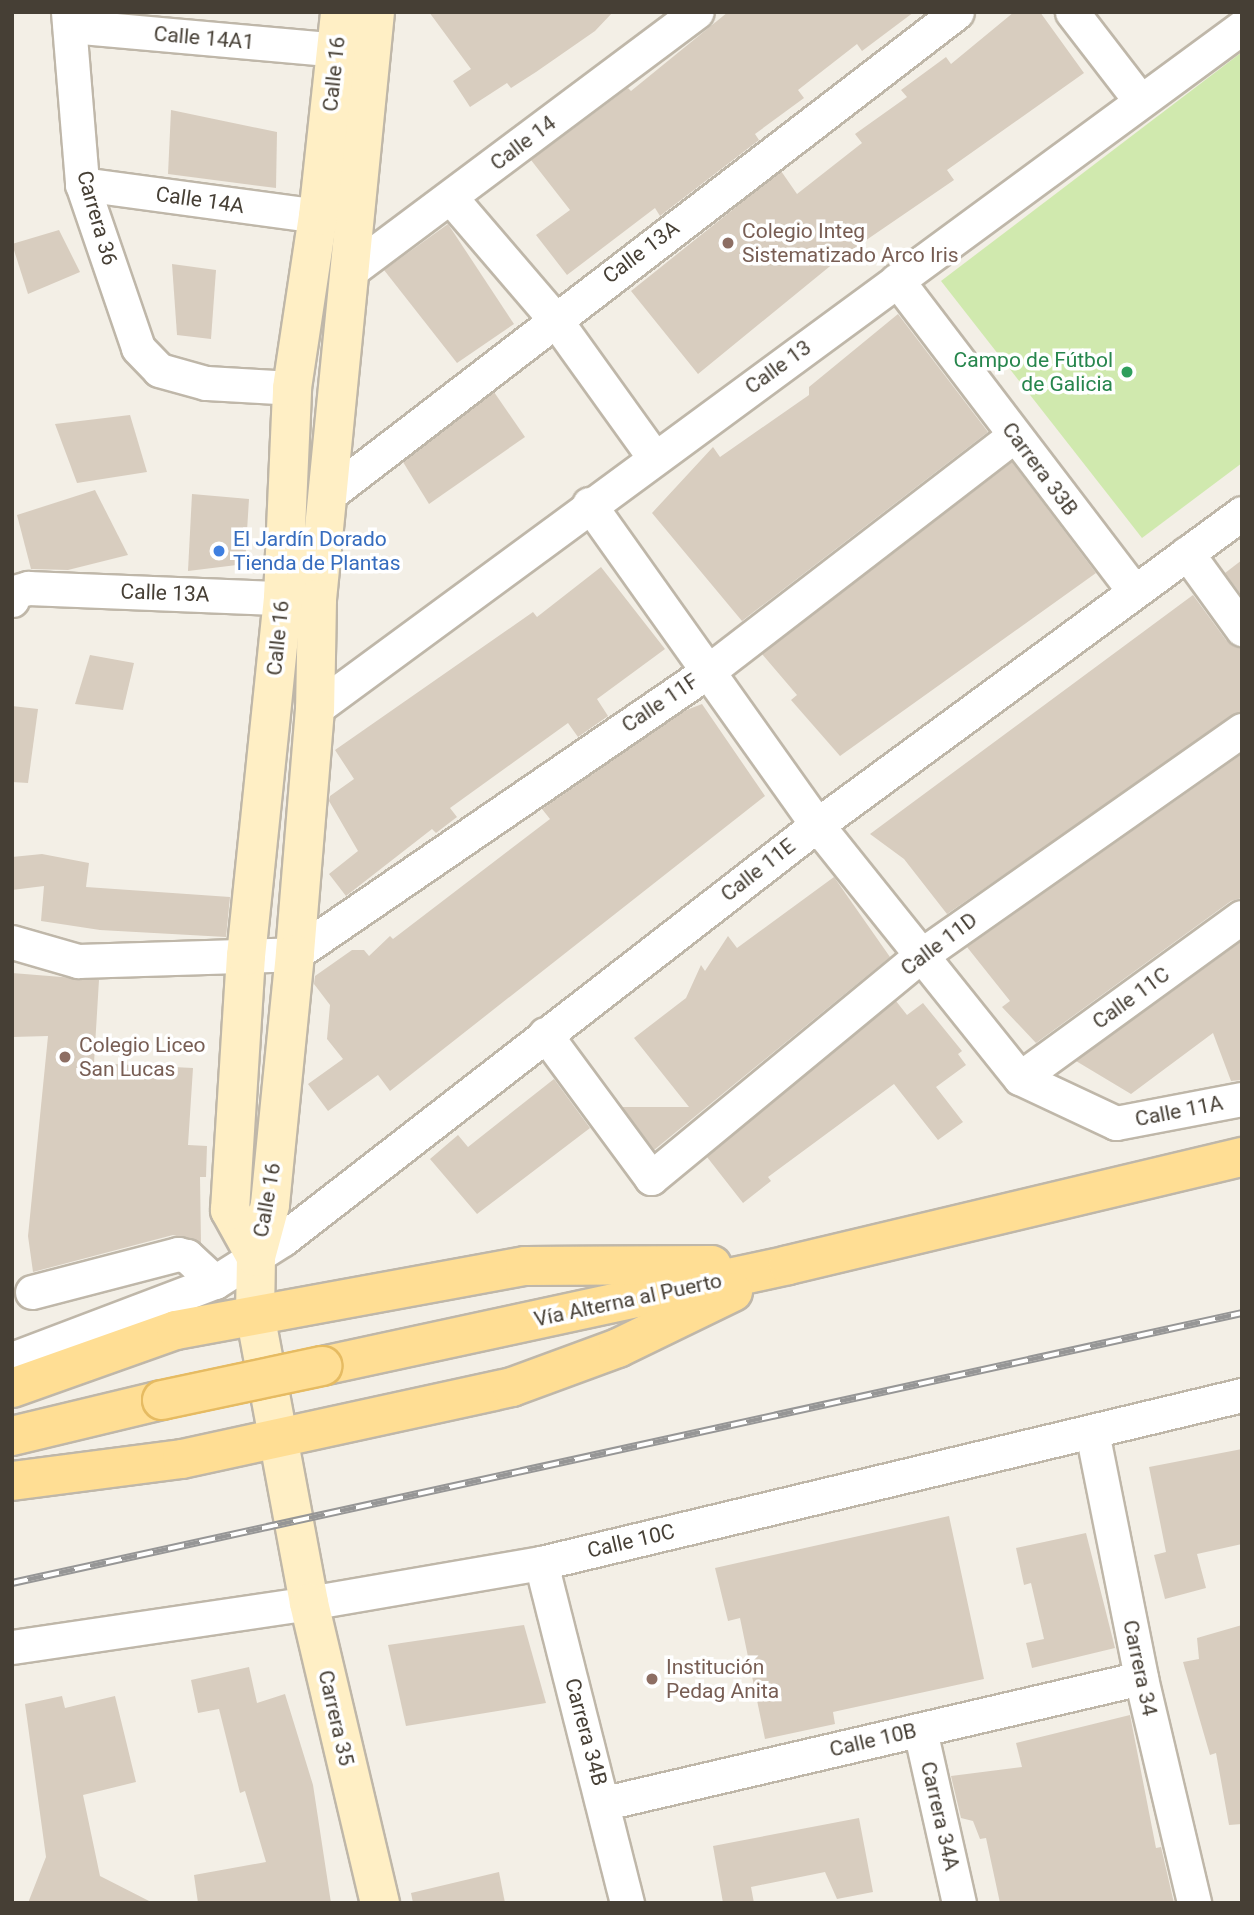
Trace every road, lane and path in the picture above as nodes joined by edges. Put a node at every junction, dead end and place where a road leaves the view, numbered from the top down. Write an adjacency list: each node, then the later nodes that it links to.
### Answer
1 (695, 12): 10 (street, Calle 14)
2 (957, 12): 14 (street, Calle 13A)
3 (1072, 12): 8 (street)
4 (371, 16): 7 (street, Calle 16); 12 (street, Calle 16)
5 (69, 19): 7 (street, Calle 14A1); 9 (street, Carrera 36)
6 (1242, 27): 8 (street, Calle 13)
7 (337, 50): 11 (street, Calle 16)
8 (1139, 99): 13 (street, Calle 13)
9 (82, 184): 11 (street, Calle 14A); 15 (street, Carrera 36)
10 (451, 198): 12 (street, Calle 14); 14 (street)
11 (318, 216): 15 (street, Calle 16)
12 (349, 272): 18 (street, Calle 16)
13 (897, 280): 16 (street, Carrera 33B); 17 (street, Calle 13)
14 (554, 318): 17 (street); 18 (street, Calle 13A)
15 (292, 388): 24 (street, Calle 16)
16 (1014, 436): 22 (street, Carrera 33B); 26 (street, Calle 11F)
17 (654, 457): 19 (street, Calle 13)
18 (327, 496): 24 (street, Calle 16)
19 (589, 504): 26 (street); 27 (street, Calle 13)
20 (1242, 513): 21 (street, Calle 11E)
21 (1187, 553): 22 (street, Calle 11E); 25 (street)
22 (1133, 590): 29 (street, Calle 11E)
23 (13, 596): 24 (street, Calle 13A)
24 (300, 598): 27 (street, Calle 16); 34 (street, Calle 16)
25 (1242, 629)
26 (707, 672): 29 (street); 32 (street, Calle 11F)
27 (314, 709): 32 (street, Calle 16)
28 (1242, 730): 33 (street, Calle 11D)
29 (817, 825): 33 (street); 35 (street, Calle 11E)
30 (1242, 917): 36 (street, Calle 11C)
31 (12, 942): 34 (street)
32 (295, 954): 34 (street); 39 (street, Calle 16)
33 (923, 954): 35 (street, Calle 11D); 36 (street)
34 (246, 956): 39 (street, Calle 16)
35 (545, 1034): 39 (street, Calle 11E)
36 (1020, 1079): 37 (street, Calle 11A)
37 (1242, 1099)
38 (1242, 1157): 40 (main road, Vía Alterna al Puerto)
39 (270, 1248): 41 (street, Calle 11E); 43 (street, Calle 16)
40 (789, 1265): 43 (main road); 48 (main road, Vía Alterna al Puerto, bridge); 49 (main road)
41 (215, 1282): 42 (street); 44 (street, Calle 11E)
42 (32, 1292)
43 (255, 1314): 45 (main road); 49 (street, Calle 16)
44 (12, 1359)
45 (12, 1388)
46 (1242, 1395): 47 (street, Calle 10C)
47 (1092, 1432): 52 (street, Calle 10C); 55 (street, Carrera 34)
48 (12, 1436)
49 (278, 1440): 50 (main road); 51 (street, Calle 16)
50 (12, 1481)
51 (297, 1531): 53 (street, Carrera 35)
52 (541, 1563): 53 (street, Calle 10C); 57 (street, Carrera 34B)
53 (309, 1603): 54 (street, Calle 10C); 58 (street, Carrera 35)
54 (12, 1647)
55 (1142, 1678): 56 (street, Calle 10B); 61 (street, Carrera 34)
56 (920, 1730): 57 (street, Calle 10B); 60 (street, Carrera 34A)
57 (605, 1803): 59 (street, Carrera 34B)
58 (380, 1903)
59 (627, 1903)
60 (959, 1903)
61 (1194, 1903)

